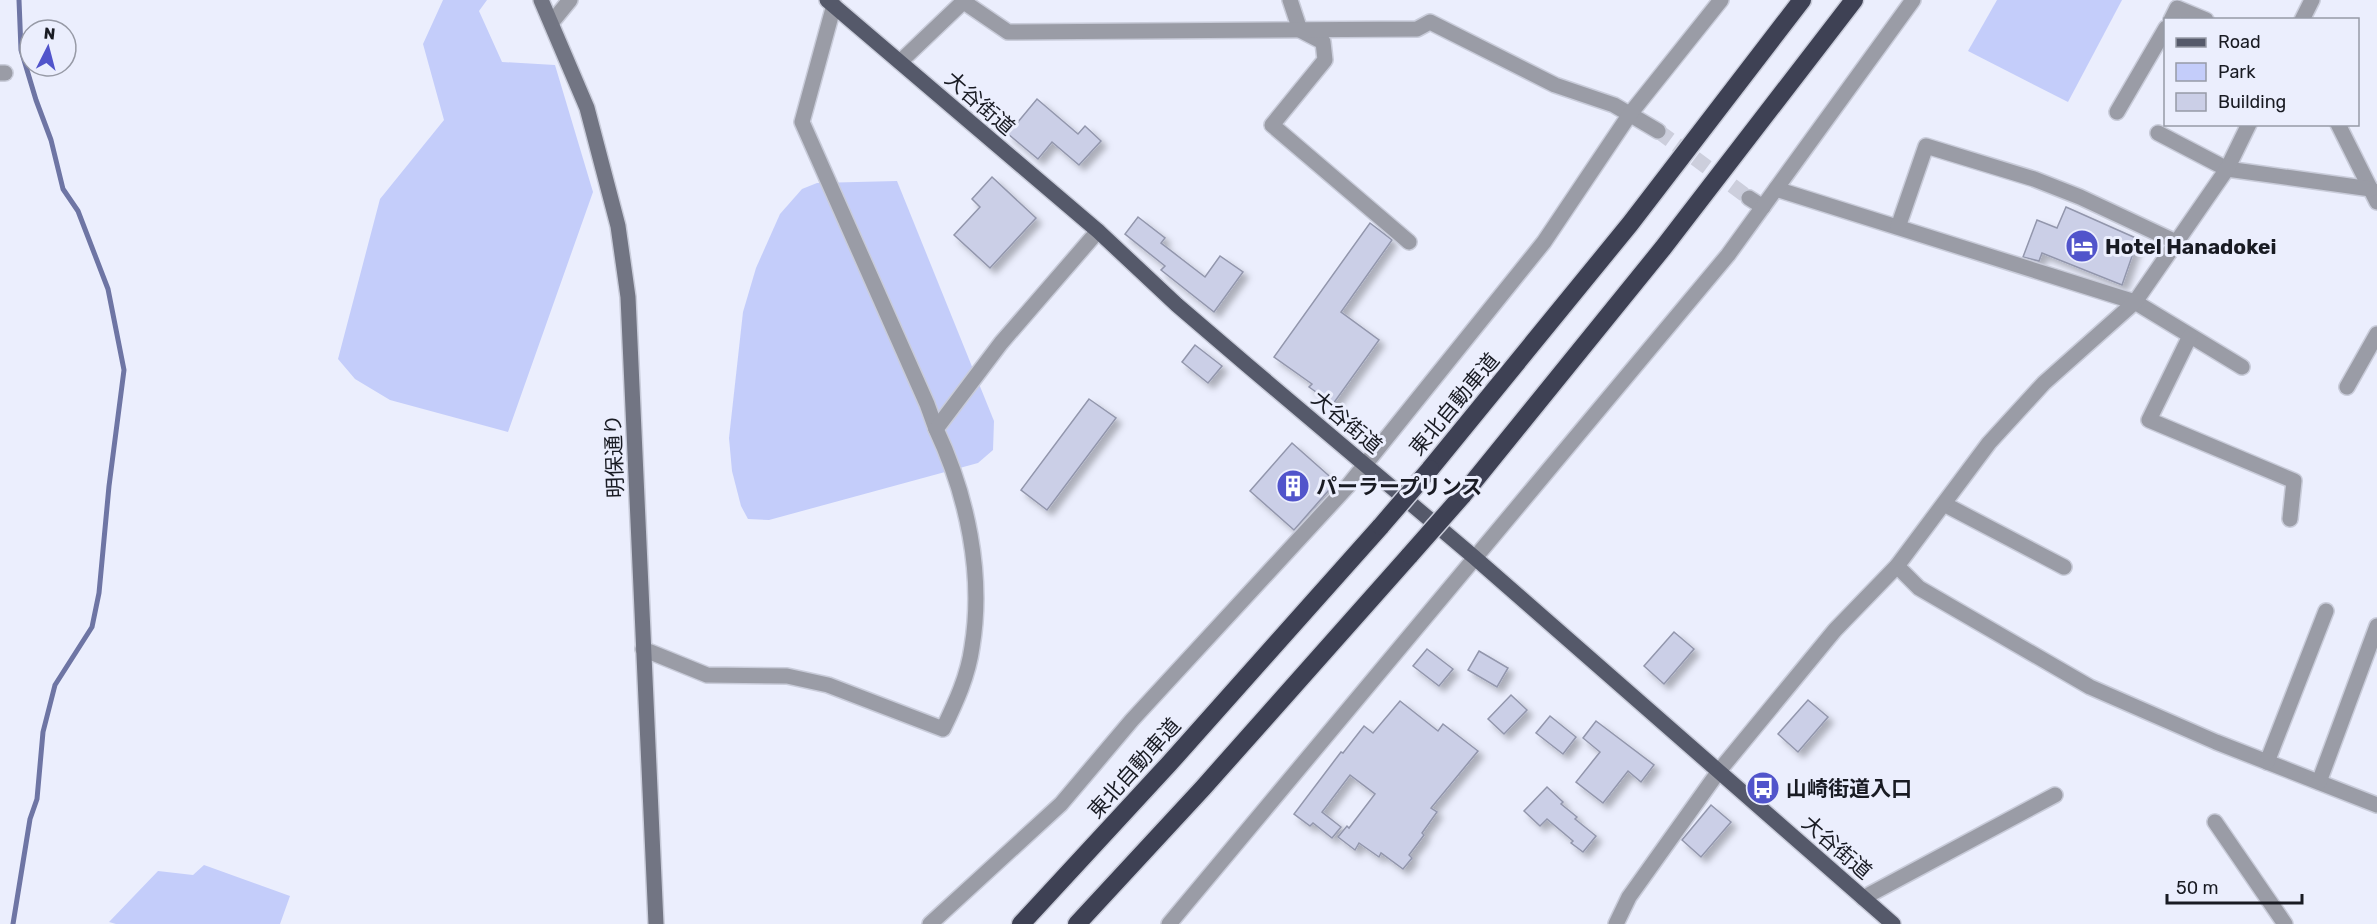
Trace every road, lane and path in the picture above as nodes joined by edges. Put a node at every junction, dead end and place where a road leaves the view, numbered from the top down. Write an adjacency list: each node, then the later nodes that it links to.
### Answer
1 (541, 0): 14 (street, 明保通り)
2 (570, 0): 14 (street)
3 (1290, 0): 15 (street)
4 (1721, 0): 19 (street)
5 (1803, 0): 57 (highway, 東北自動車道, bridge)
6 (1854, 0): 58 (highway, bridge)
7 (1913, 0): 25 (street)
8 (2312, 0): 13 (street)
9 (965, 1): 15 (street); 17 (street)
10 (830, 3): 17 (main road, 大谷街道); 38 (street)
11 (2171, 18): 12 (street)
12 (2201, 18)
13 (2303, 18)
14 (552, 22): 47 (street, 明保通り)
15 (1300, 30): 19 (street); 31 (street)
16 (2164, 31): 18 (street)
17 (900, 62): 30 (main road, 大谷街道)
18 (2117, 112)
19 (1630, 114): 22 (street); 39 (street)
20 (2248, 126): 24 (street)
21 (2339, 126): 26 (street)
22 (1658, 131)
23 (2158, 133): 24 (street)
24 (2227, 169): 26 (street); 32 (street)
25 (1776, 189): 28 (street); 29 (street)
26 (2374, 196)
27 (1749, 198): 28 (street)
28 (1763, 207): 42 (street)
29 (1898, 227): 32 (street); 33 (street)
30 (1098, 231): 38 (street); 39 (main road, 大谷街道)
31 (1409, 242)
32 (2176, 243): 33 (street)
33 (2135, 302): 35 (street); 40 (street)
34 (2377, 334): 37 (street)
35 (2190, 336): 36 (street); 41 (street)
36 (2242, 367)
37 (2347, 387)
38 (936, 429): 47 (street)
39 (1364, 464): 42 (main road, 大谷街道); 56 (street)
40 (1944, 504): 43 (street); 44 (street)
41 (2290, 519)
42 (1474, 557): 49 (main road, 大谷街道); 59 (street)
43 (1897, 566): 48 (street); 49 (street)
44 (2064, 567)
45 (2326, 611): 48 (street)
46 (2377, 626): 50 (street)
47 (643, 649): 55 (street, 明保通り)
48 (2267, 762): 50 (street)
49 (1719, 771): 54 (main road, 大谷街道); 60 (street)
50 (2319, 782): 52 (street)
51 (2055, 795): 54 (street)
52 (2377, 805)
53 (2215, 822): 62 (street)
54 (1863, 898): 61 (main road, 大谷街道)
55 (656, 924)
56 (930, 924)
57 (1021, 924)
58 (1077, 924)
59 (1169, 924)
60 (1616, 924)
61 (1893, 924)
62 (2284, 924)

